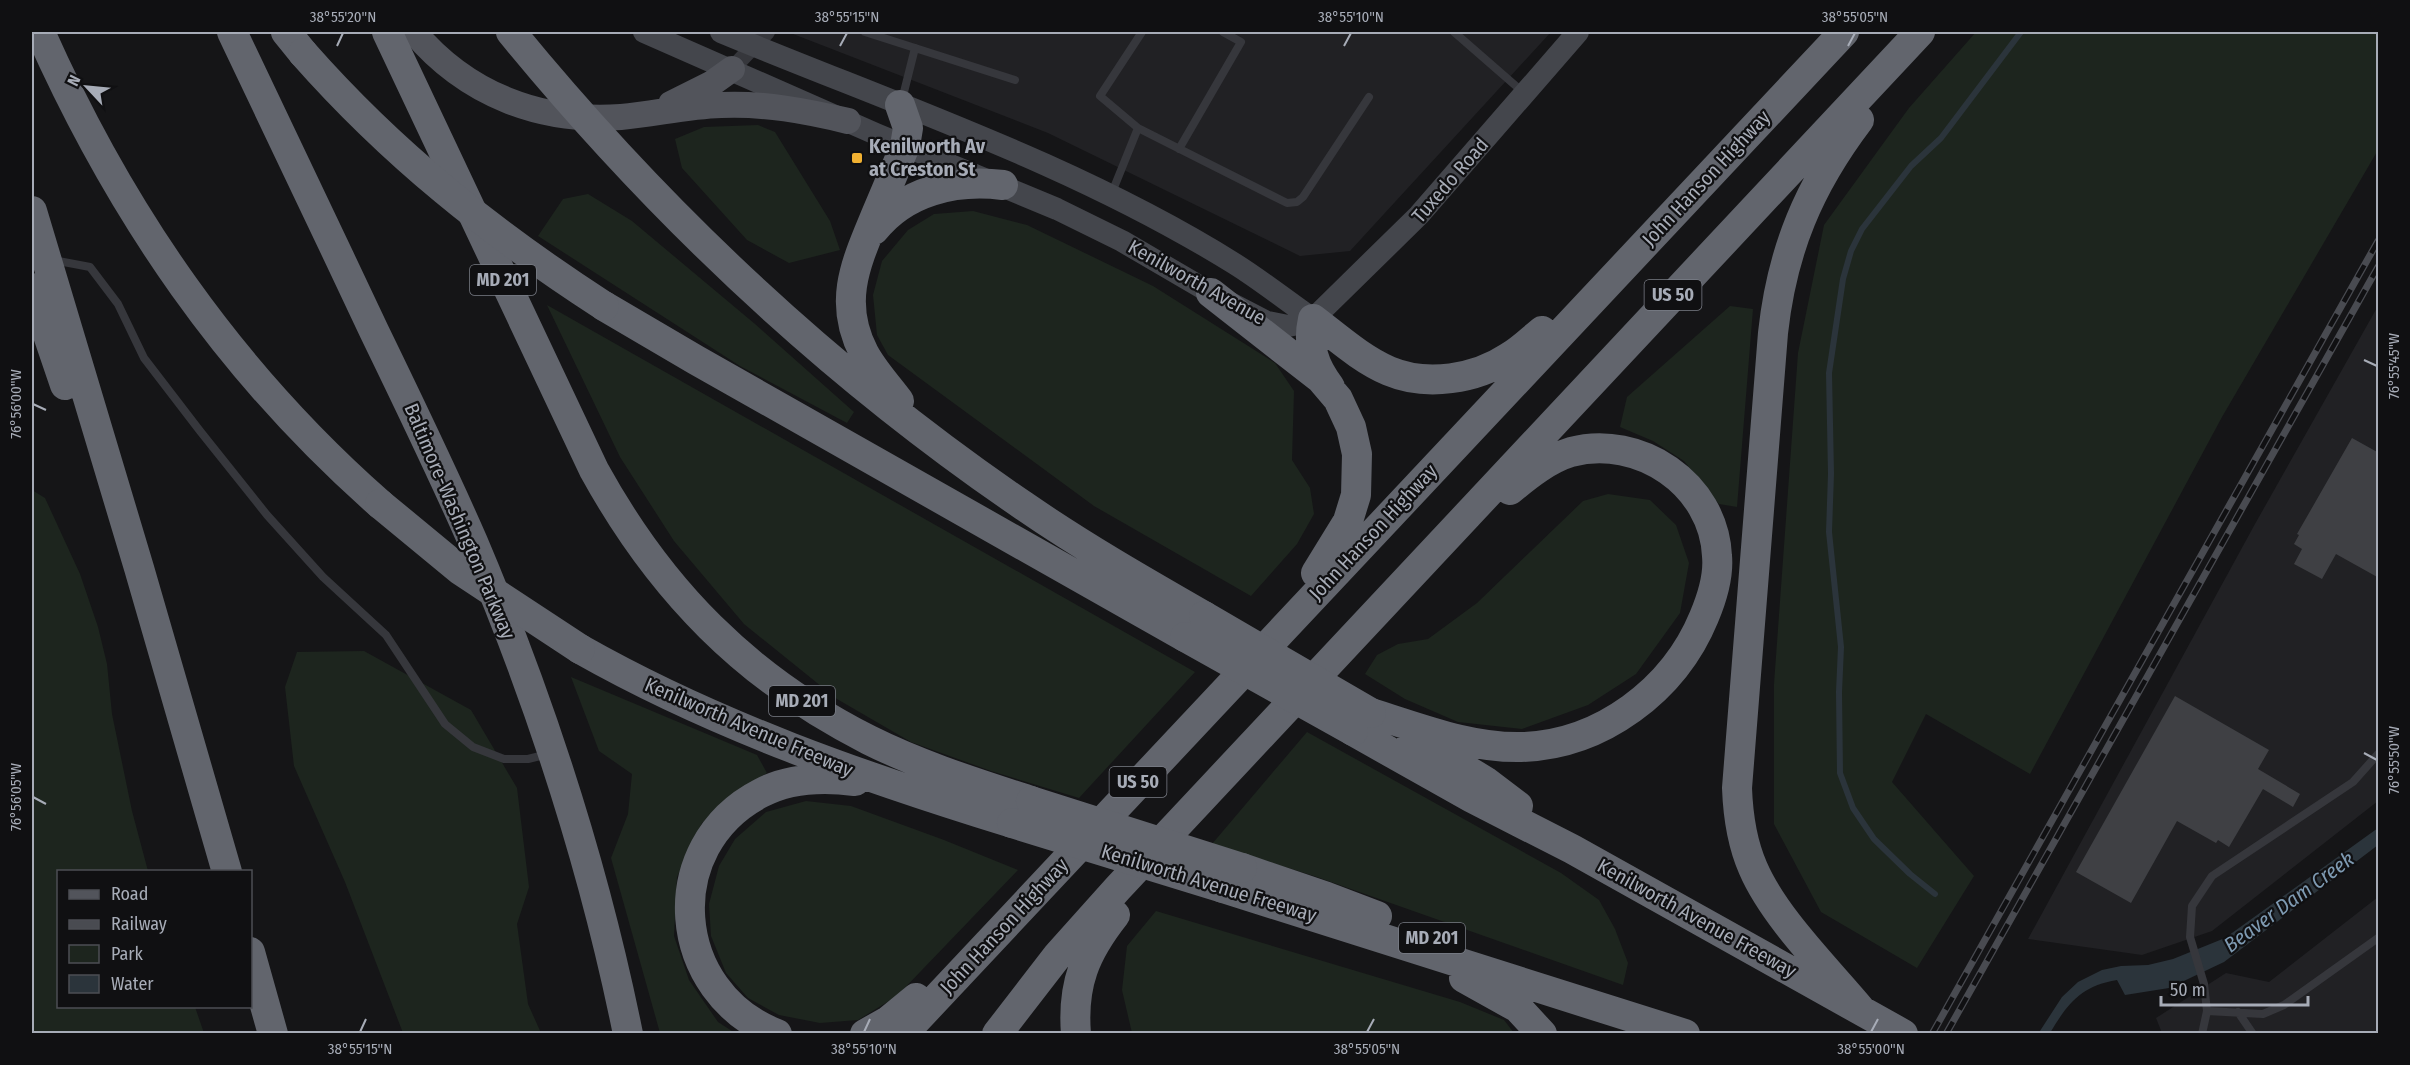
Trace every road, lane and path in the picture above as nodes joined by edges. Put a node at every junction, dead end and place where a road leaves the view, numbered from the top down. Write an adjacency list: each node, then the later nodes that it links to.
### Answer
1 (40, 32): 49 (highway, Kenilworth Avenue Freeway, bridge)
2 (232, 32): 46 (highway, Baltimore-Washington Parkway)
3 (387, 32): 51 (highway, MD 201, bridge)
4 (414, 32): 25 (main road)
5 (510, 32): 25 (highway)
6 (644, 32): 19 (main road, Kenilworth Avenue)
7 (721, 32): 16 (main road, Kenilworth Avenue)
8 (865, 32): 18 (lane)
9 (1142, 32): 27 (lane)
10 (1223, 32): 29 (lane)
11 (1578, 32): 21 (main road, Tuxedo Road)
12 (1844, 32): 33 (highway, John Hanson Highway / US 50)
13 (1920, 32): 41 (highway, US 50)
14 (1927, 32): 56 (highway)
15 (1460, 33): 21 (lane)
16 (761, 38): 19 (street); 23 (main road, Kenilworth Avenue)
17 (294, 42): 43 (highway, Kenilworth Avenue Freeway, bridge)
18 (915, 48): 20 (lane); 23 (lane)
19 (732, 69): 24 (main road); 26 (main road, Kenilworth Avenue)
20 (1015, 80)
21 (1524, 94): 38 (main road, Tuxedo Road)
22 (1369, 98): 29 (lane)
23 (900, 105): 28 (highway); 31 (main road, Kenilworth Avenue)
24 (657, 111): 25 (main road); 26 (main road)
25 (583, 117): 40 (highway)
26 (848, 121): 28 (main road, Kenilworth Avenue)
27 (1138, 128): 29 (lane); 31 (lane)
28 (905, 146): 30 (main road, Kenilworth Avenue); 34 (highway)
29 (1179, 148)
30 (1003, 185): 34 (highway); 37 (main road, Kenilworth Avenue)
31 (1111, 195): 38 (main road, Kenilworth Avenue)
32 (32, 211): 35 (highway)
33 (1643, 246): 38 (highway); 44 (highway, John Hanson Highway / US 50)
34 (859, 256): 40 (highway)
35 (46, 259): 42 (highway); 46 (lane)
36 (32, 288): 42 (highway)
37 (1211, 293): 38 (main road, Kenilworth Avenue); 39 (highway)
38 (1312, 319): 39 (highway)
39 (1330, 387): 44 (highway)
40 (934, 442): 43 (highway)
41 (1426, 558): 45 (highway); 48 (highway, US 50)
42 (139, 568): 50 (highway)
43 (1194, 626): 45 (highway, Kenilworth Avenue Freeway, bridge)
44 (1256, 657): 52 (highway, John Hanson Highway / US 50)
45 (1362, 722): 56 (highway, Kenilworth Avenue Freeway)
46 (553, 753): 61 (highway, Baltimore-Washington Parkway)
47 (2379, 754): 57 (lane)
48 (1221, 778): 65 (highway, US 50); 66 (highway)
49 (907, 791): 51 (highway, Kenilworth Avenue Freeway, bridge); 62 (highway)
50 (226, 870)
51 (1232, 878): 53 (highway, Kenilworth Avenue Freeway); 59 (highway, MD 201)
52 (1021, 908): 63 (highway); 64 (highway, John Hanson Highway / US 50)
53 (1381, 936): 59 (highway, Kenilworth Avenue Freeway); 67 (highway)
54 (2379, 938): 58 (lane)
55 (252, 959): 60 (highway)
56 (1860, 1010): 69 (highway, Kenilworth Avenue Freeway)
57 (2207, 1011): 58 (lane); 70 (lane)
58 (2238, 1012): 71 (lane)
59 (1621, 1013): 68 (highway, Kenilworth Avenue Freeway / MD 201)
60 (273, 1034)
61 (628, 1034)
62 (777, 1034)
63 (865, 1034)
64 (903, 1034)
65 (997, 1034)
66 (1076, 1034)
67 (1542, 1034)
68 (1685, 1034)
69 (1903, 1034)
70 (2202, 1034)
71 (2253, 1034)

